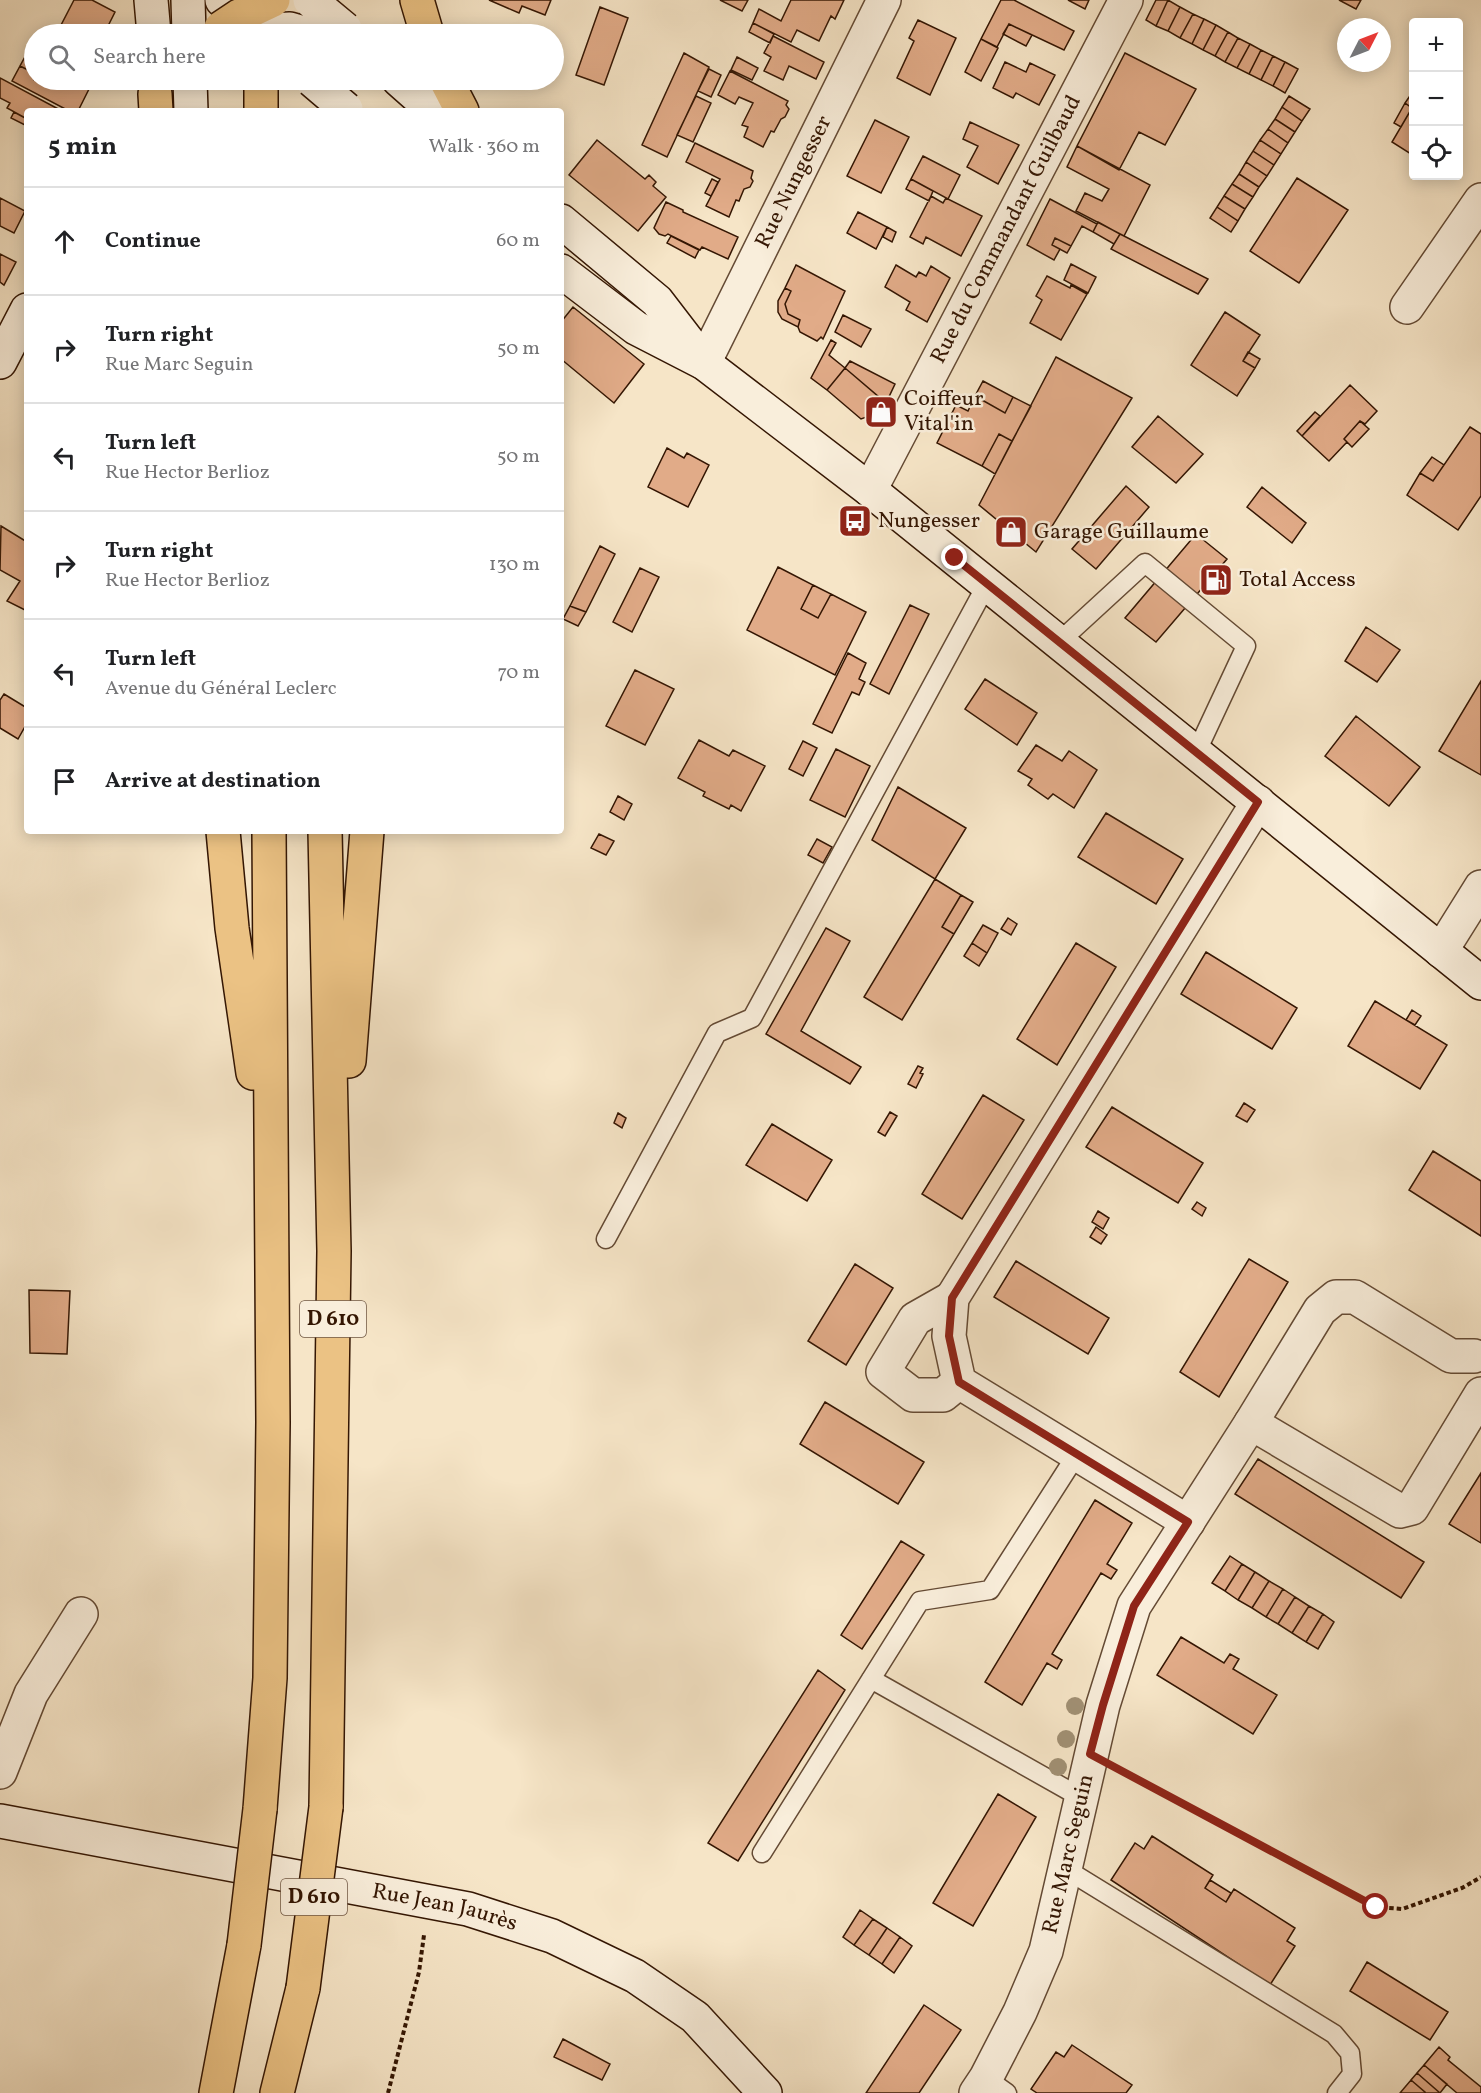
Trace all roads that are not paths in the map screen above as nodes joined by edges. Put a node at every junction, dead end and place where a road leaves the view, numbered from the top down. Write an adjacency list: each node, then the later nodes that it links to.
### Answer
1 (151, 0): 9 (street)
2 (188, 0): 10 (street)
3 (273, 0): 11 (highway, bridge)
4 (310, 0): 12 (street, bridge)
5 (316, 0): 13 (highway)
6 (417, 0): 14 (highway)
7 (884, 0): 31 (street, Rue Nungesser)
8 (1126, 0): 32 (street, Rue du Commandant Guilbaud)
9 (153, 24)
10 (189, 24)
11 (242, 24)
12 (330, 24)
13 (331, 24)
14 (424, 24)
15 (190, 90): 20 (street)
16 (261, 90): 21 (highway)
17 (320, 90): 22 (street, bridge)
18 (323, 90): 23 (highway)
19 (451, 90): 24 (highway)
20 (191, 108)
21 (261, 108)
22 (335, 108)
23 (336, 108)
24 (460, 108)
25 (1481, 200): 28 (street)
26 (564, 224): 31 (street)
27 (564, 273): 31 (street)
28 (1407, 307)
29 (24, 316): 30 (street)
30 (0, 362)
31 (704, 363): 32 (street)
32 (870, 490): 33 (street)
33 (987, 584): 34 (street); 45 (lane)
34 (1059, 642): 35 (street); 35 (lane)
35 (1196, 753): 36 (street)
36 (1258, 802): 42 (street); 47 (street)
37 (223, 834): 44 (highway)
38 (269, 834): 44 (highway, D 610)
39 (325, 834): 46 (highway, D 610)
40 (367, 834): 46 (highway)
41 (1481, 887): 42 (street)
42 (1441, 951): 43 (street)
43 (1481, 983)
44 (271, 1192): 62 (highway, D 610, bridge)
45 (606, 1239)
46 (334, 1251): 63 (highway, D 610, bridge)
47 (952, 1298): 49 (street); 49 (street)
48 (1478, 1361): 51 (street, Rue Marc Seguin)
49 (959, 1382): 52 (street)
50 (1481, 1394): 51 (street)
51 (1251, 1423): 53 (street, Rue Marc Seguin)
52 (1077, 1454): 53 (street); 55 (lane)
53 (1188, 1522): 57 (street, Rue Marc Seguin)
54 (81, 1614): 56 (street)
55 (871, 1679): 57 (lane); 59 (lane)
56 (0, 1772)
57 (1080, 1797): 60 (street, Rue Marc Seguin)
58 (0, 1821): 64 (street, Rue Jean Jaurès)
59 (762, 1853)
60 (1064, 1868): 61 (street, Rue Marc Seguin); 65 (lane)
61 (990, 2088)
62 (216, 2093)
63 (278, 2093)
64 (765, 2093)
65 (1337, 2093)

